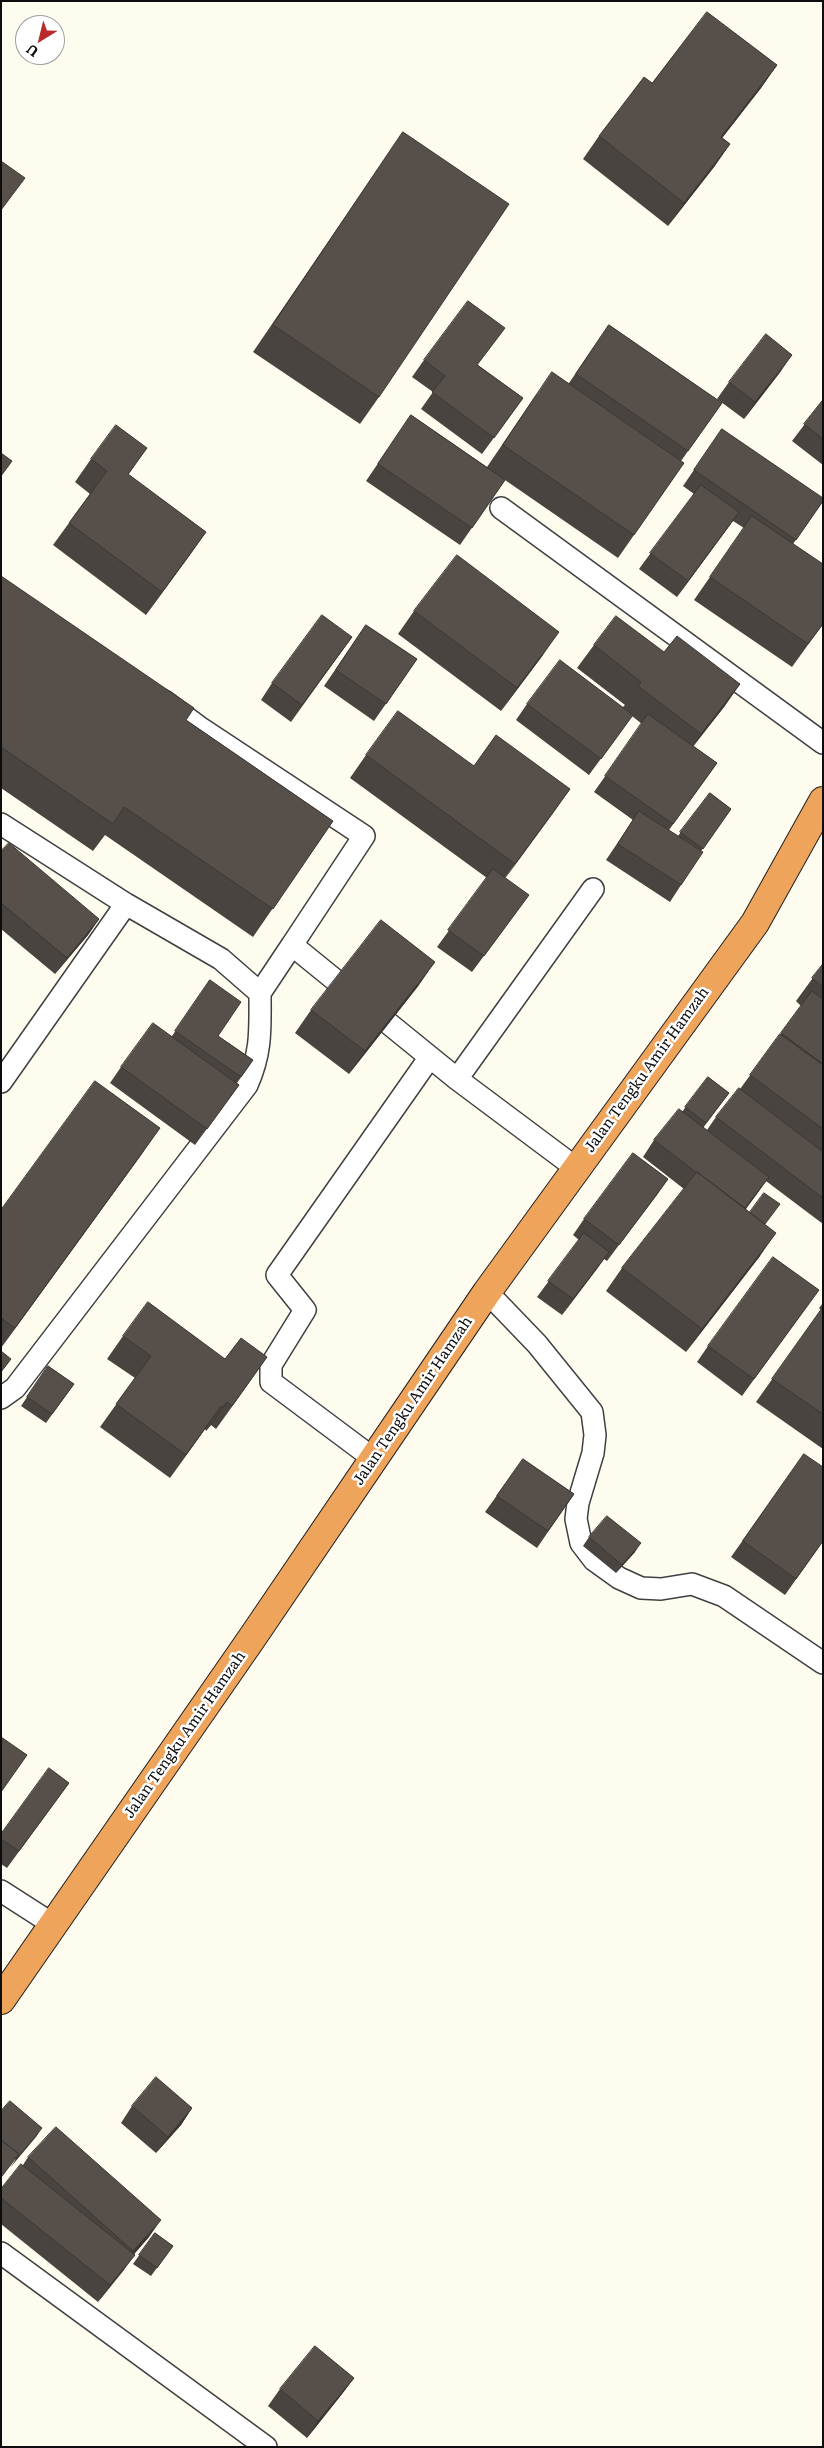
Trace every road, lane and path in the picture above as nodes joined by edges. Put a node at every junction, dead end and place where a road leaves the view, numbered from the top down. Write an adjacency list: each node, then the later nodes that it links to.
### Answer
1 (502, 508): 3 (lane)
2 (152, 692): 8 (lane)
3 (823, 744)
4 (823, 801): 13 (highway, Jalan Tengku Amir Hamzah)
5 (1, 824): 7 (lane)
6 (593, 888): 11 (lane)
7 (126, 904): 9 (lane); 12 (lane)
8 (292, 945): 9 (lane); 10 (lane)
9 (260, 994): 15 (lane)
10 (430, 1057): 11 (lane); 16 (lane)
11 (457, 1078): 13 (lane)
12 (1, 1082)
13 (576, 1168): 14 (highway, Jalan Tengku Amir Hamzah)
14 (487, 1292): 16 (highway, Jalan Tengku Amir Hamzah); 17 (lane)
15 (1, 1398)
16 (374, 1459): 19 (highway, Jalan Tengku Amir Hamzah)
17 (823, 1663)
18 (1, 1891): 19 (lane)
19 (54, 1925): 20 (highway, Jalan Tengku Amir Hamzah)
20 (1, 2000)
21 (1, 2253): 22 (lane)
22 (266, 2447)

